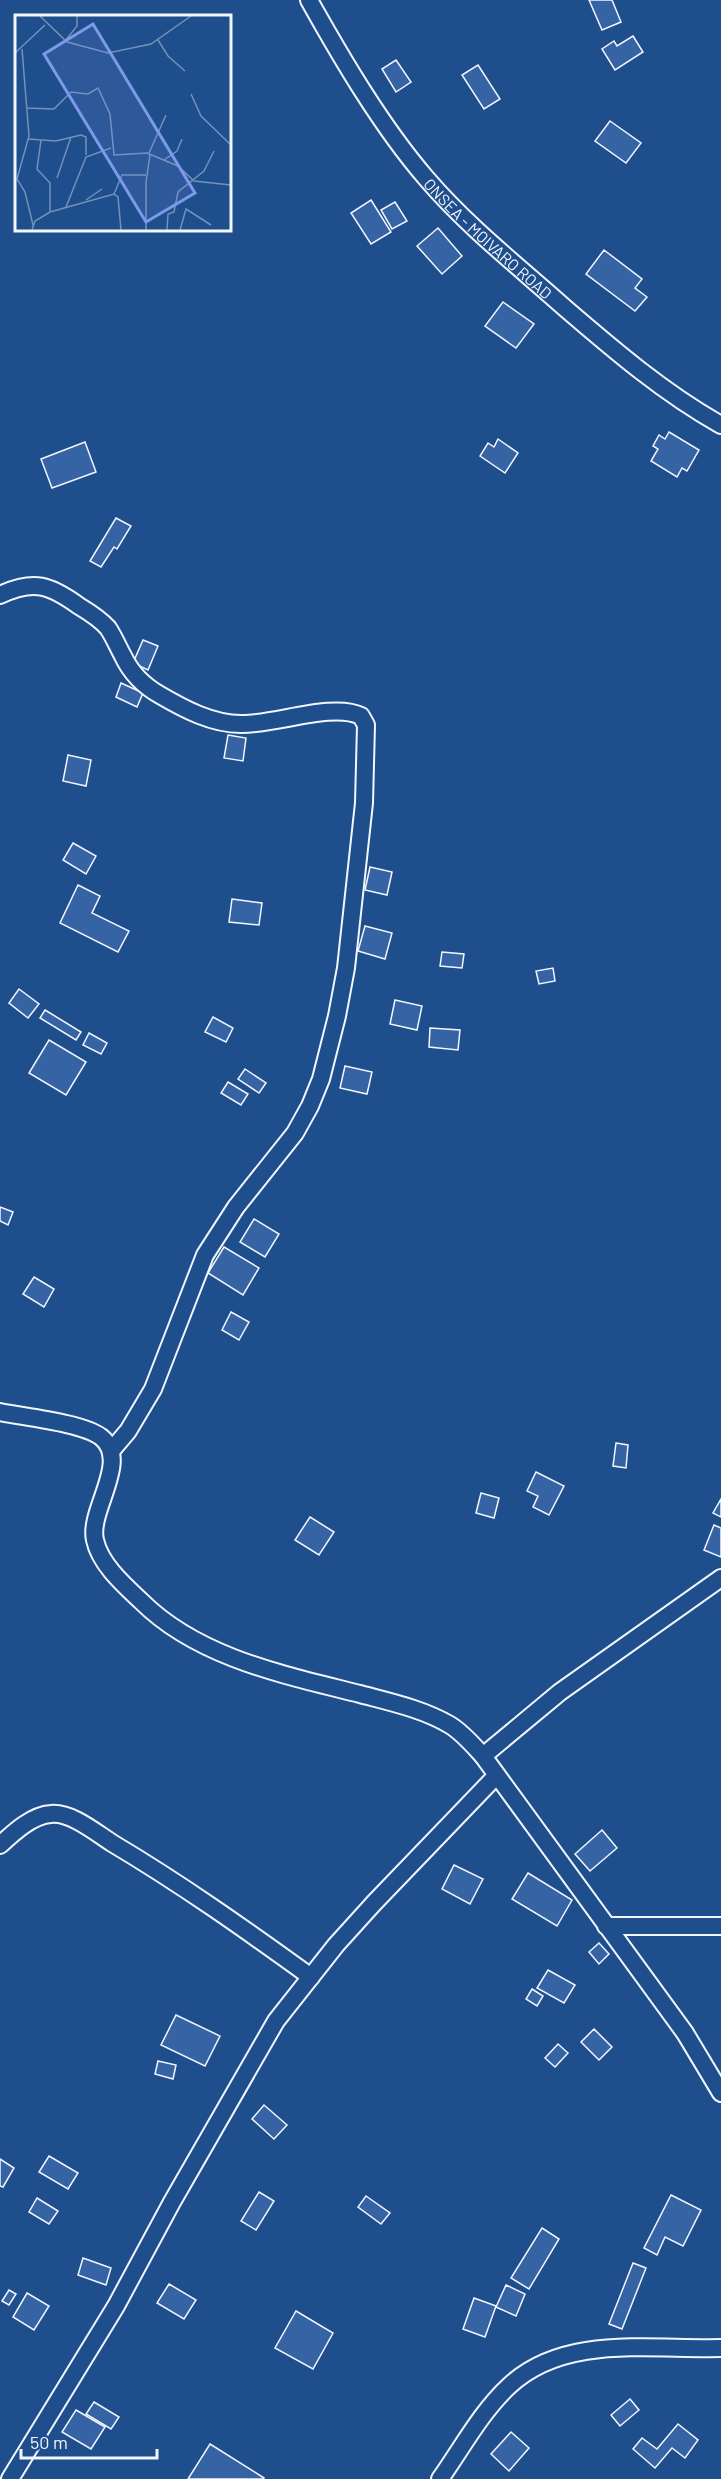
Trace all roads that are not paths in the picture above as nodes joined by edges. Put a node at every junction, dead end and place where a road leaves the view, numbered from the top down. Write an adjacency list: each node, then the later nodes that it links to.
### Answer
1 (309, 0): 2 (street, ONSEA - MOIVARO ROAD)
2 (721, 425)
3 (0, 595): 5 (street)
4 (0, 1412): 5 (street)
5 (111, 1451): 7 (street)
6 (721, 1578): 7 (street)
7 (483, 1756): 8 (street)
8 (496, 1776): 10 (street); 12 (street)
9 (0, 1845): 12 (street)
10 (606, 1926): 11 (street); 13 (street)
11 (721, 1926)
12 (311, 1977): 16 (street)
13 (717, 2077): 14 (street)
14 (721, 2093)
15 (721, 2348): 17 (street)
16 (10, 2479)
17 (440, 2479)

